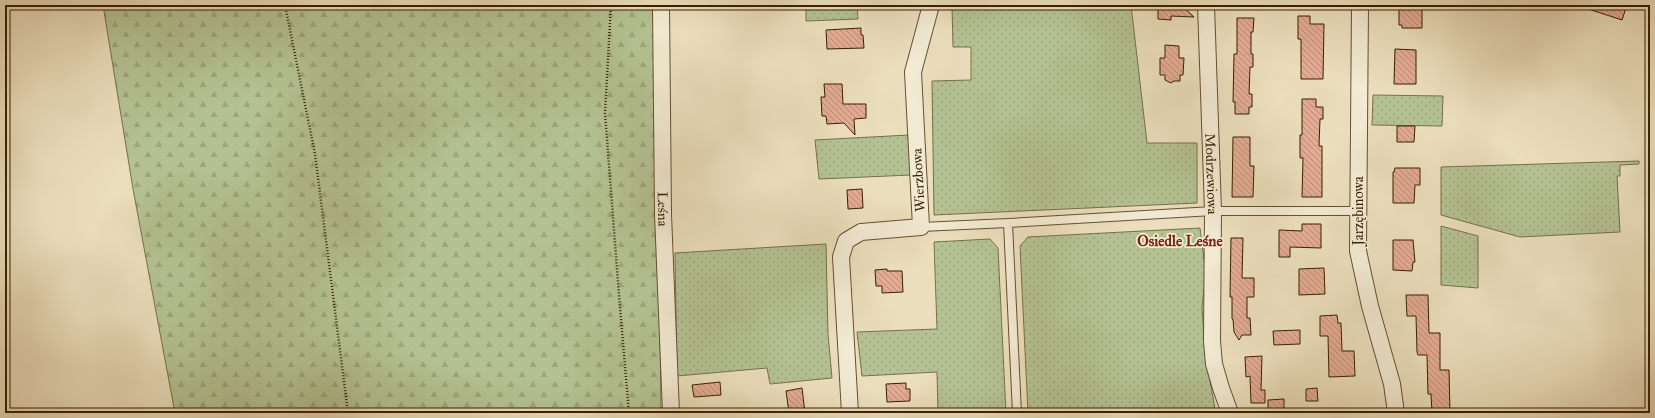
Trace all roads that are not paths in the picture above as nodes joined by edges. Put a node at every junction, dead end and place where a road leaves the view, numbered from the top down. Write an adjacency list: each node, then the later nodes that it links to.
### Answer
1 (661, 5): 9 (street, Leśna)
2 (931, 5): 8 (street, Wierzbowa)
3 (1206, 5): 5 (street, Modrzewiowa)
4 (1360, 5): 6 (street, Jarzębinowa)
5 (1212, 211): 6 (lane); 7 (lane); 12 (street, Modrzewiowa)
6 (1358, 211): 13 (street, Jarzębinowa)
7 (1008, 223): 8 (lane); 11 (lane)
8 (921, 226): 10 (street, Wierzbowa)
9 (671, 413)
10 (850, 413)
11 (1017, 413)
12 (1230, 413)
13 (1396, 413)

